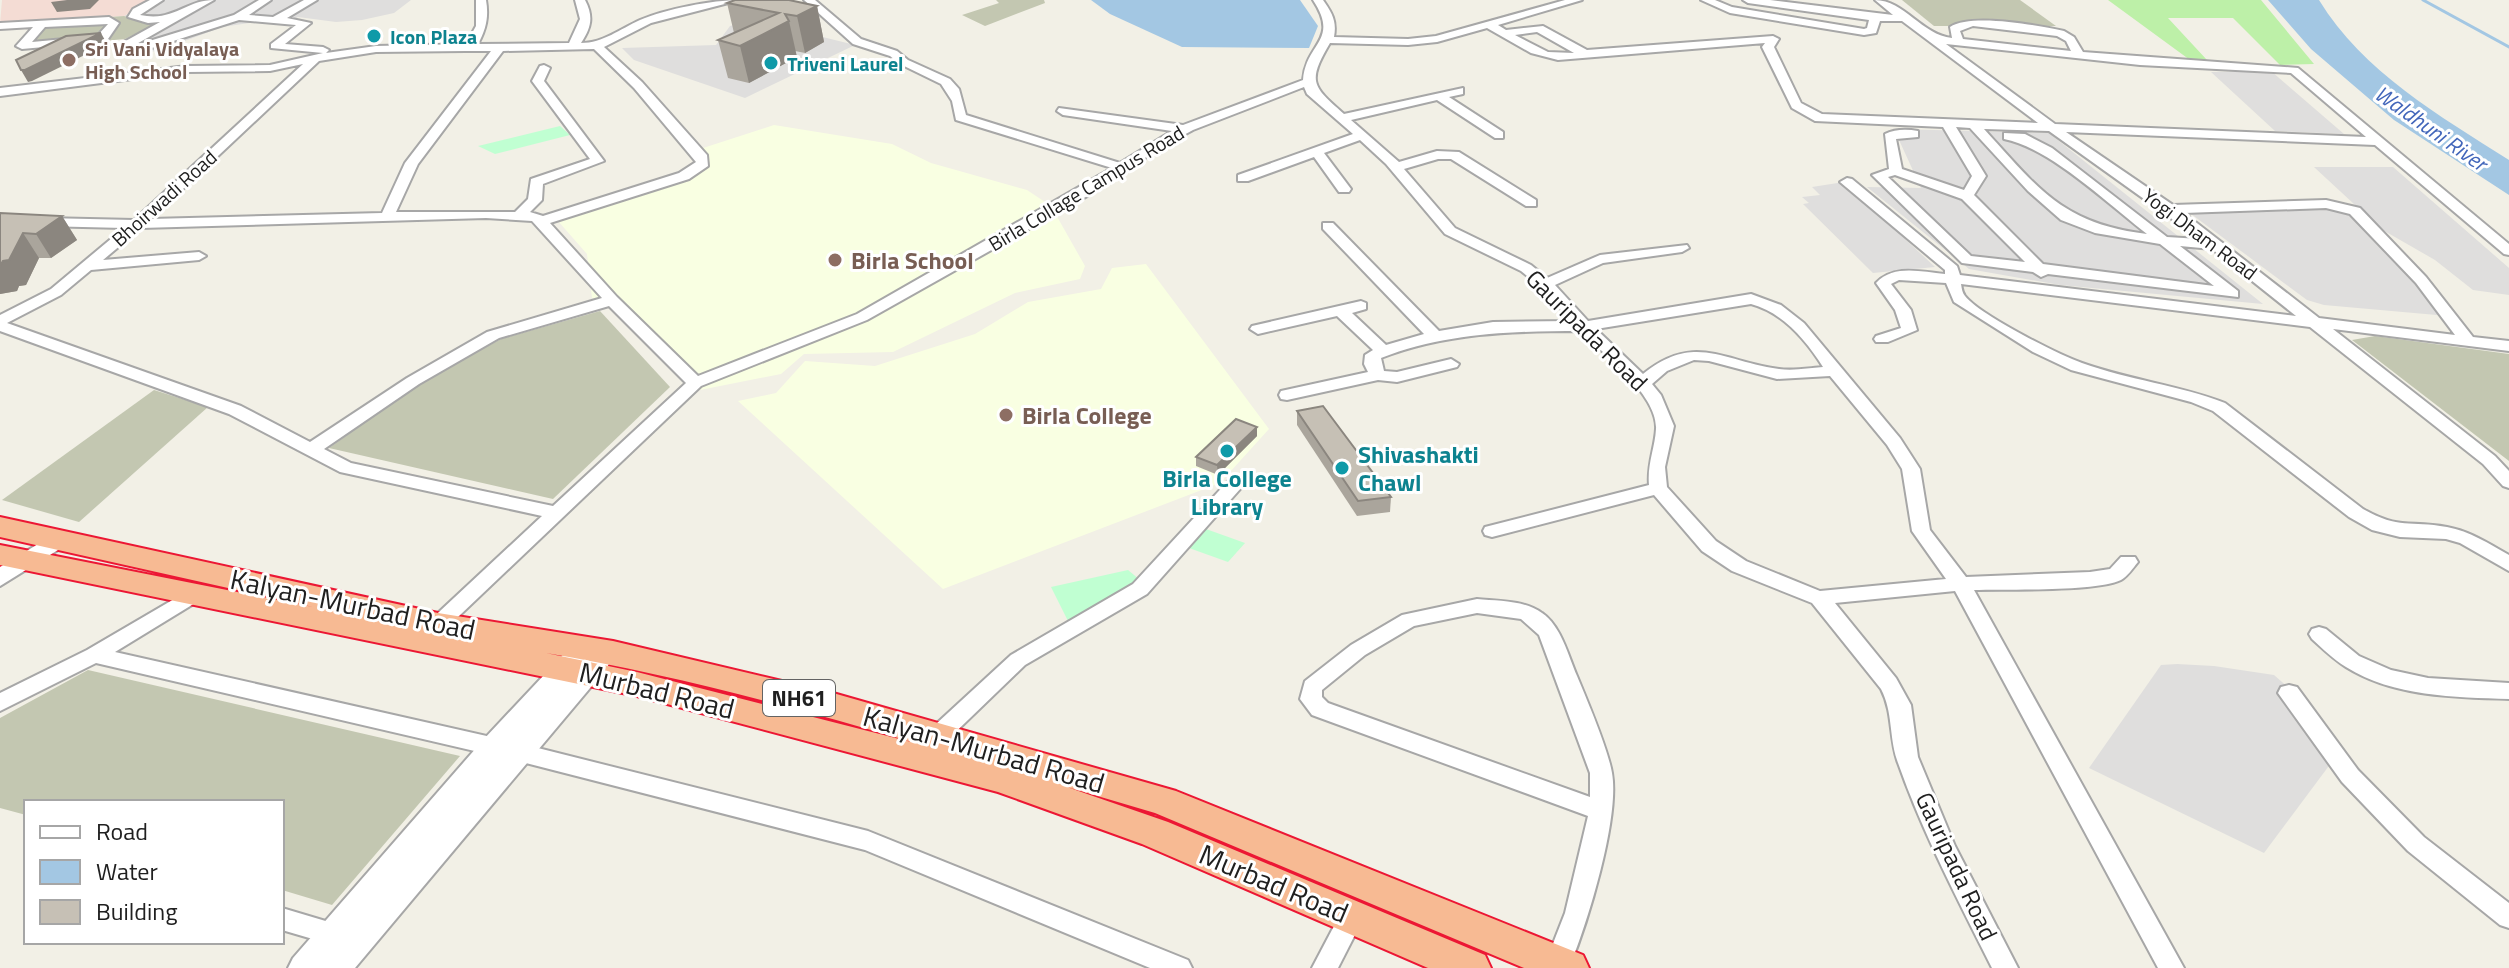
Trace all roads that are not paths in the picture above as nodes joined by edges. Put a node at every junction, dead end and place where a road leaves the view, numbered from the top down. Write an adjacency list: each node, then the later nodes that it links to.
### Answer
1 (158, 0): 2 (street)
2 (206, 0): 20 (street)
3 (242, 0): 15 (street)
4 (266, 0): 16 (street)
5 (312, 0): 17 (street)
6 (481, 0): 32 (street)
7 (580, 0): 30 (street)
8 (735, 0): 29 (street)
9 (809, 0): 52 (street)
10 (1318, 0): 27 (street)
11 (1577, 0): 21 (street)
12 (1706, 0): 18 (street)
13 (1748, 0): 18 (street)
14 (1880, 0): 19 (street, Yogi Dham Road)
15 (221, 15): 16 (street); 20 (street)
16 (238, 17): 17 (street); 20 (street)
17 (278, 18): 33 (street)
18 (1875, 18): 19 (street)
19 (1902, 18): 26 (street, Yogi Dham Road)
20 (204, 25)
21 (1489, 25): 24 (street); 27 (street)
22 (0, 26): 23 (street)
23 (37, 29): 23 (street); 25 (street)
24 (1504, 34): 34 (street); 34 (street)
25 (0, 39)
26 (1930, 39): 28 (street); 47 (street, Yogi Dham Road)
27 (1328, 40): 38 (street)
28 (1959, 42): 35 (street); 35 (street)
29 (597, 46): 30 (street); 64 (street)
30 (572, 47): 31 (street)
31 (499, 48): 32 (street); 62 (street)
32 (469, 49): 33 (street)
33 (345, 52): 36 (street)
34 (1585, 54): 45 (street)
35 (2079, 55): 50 (street)
36 (316, 58): 40 (street); 65 (street, Bhoirwadi Road)
37 (544, 68): 61 (street)
38 (1307, 82): 43 (street, Gauripada Road); 44 (street, Birla Collage Campus Road)
39 (1459, 91): 41 (street)
40 (0, 92)
41 (1439, 96): 43 (street); 49 (street)
42 (1063, 111): 44 (street)
43 (1342, 118): 48 (street, Gauripada Road)
44 (1185, 129): 52 (street, Birla Collage Campus Road)
45 (1950, 129): 46 (street); 54 (street); 58 (street)
46 (1979, 130): 47 (street); 67 (street); 67 (street)
47 (2055, 130): 50 (street); 60 (street, Yogi Dham Road)
48 (1363, 135): 51 (street); 53 (street, Gauripada Road)
49 (1499, 135)
50 (2379, 141): 70 (street)
51 (1316, 151): 55 (street); 57 (street)
52 (1121, 167): 94 (street, Birla Collage Campus Road)
53 (1396, 167): 59 (street); 77 (street, Gauripada Road)
54 (1896, 171): 58 (street); 75 (street)
55 (1243, 178)
56 (1847, 182): 76 (street)
57 (1344, 189)
58 (1967, 196): 75 (street)
59 (1531, 203)
60 (2170, 209): 68 (street, Yogi Dham Road); 88 (street)
61 (520, 214): 62 (street); 64 (street)
62 (387, 218): 65 (street)
63 (0, 221): 65 (street)
64 (540, 222): 79 (street)
65 (135, 224): 74 (street, Bhoirwadi Road)
66 (1328, 226): 86 (street)
67 (2163, 240): 68 (street); 71 (street)
68 (2216, 245): 73 (street, Yogi Dham Road)
69 (1682, 248): 77 (street)
70 (2509, 251)
71 (2182, 254): 73 (street); 75 (street)
72 (199, 256): 74 (street)
73 (2229, 256): 83 (street, Yogi Dham Road)
74 (86, 266): 82 (street, Bhoirwadi Road)
75 (2034, 268): 78 (street)
76 (1955, 279): 78 (street); 87 (street); 105 (street)
77 (1546, 284): 84 (street, Gauripada Road)
78 (2041, 289): 83 (street)
79 (612, 300): 94 (street); 97 (street)
80 (1361, 306): 81 (street)
81 (1341, 311): 85 (street); 90 (street)
82 (0, 323): 97 (street)
83 (2314, 323): 88 (street); 98 (street, Yogi Dham Road)
84 (1584, 326): 86 (street); 92 (street); 95 (street, Gauripada Road)
85 (1258, 329)
86 (1435, 336): 90 (street)
87 (1882, 339)
88 (2468, 341): 89 (street)
89 (2509, 346)
90 (1381, 349): 93 (street)
91 (1451, 364): 93 (street)
92 (1834, 371): 95 (street); 106 (street)
93 (1378, 375): 96 (street)
94 (695, 383): 101 (street, Birla Collage Campus Road)
95 (1643, 383): 100 (street, Gauripada Road)
96 (1287, 395)
97 (311, 450): 101 (street)
98 (2509, 482)
99 (1235, 484): 116 (street)
100 (1658, 488): 102 (street); 108 (street, Gauripada Road)
101 (557, 513): 109 (street, Birla Collage Campus Road)
102 (1492, 531)
103 (17, 553): 107 (highway, Murbad Road / NH61); 109 (highway, Kalyan-Murbad Road / NH61)
104 (2128, 562): 106 (street)
105 (2509, 564)
106 (1961, 584): 108 (street); 130 (street)
107 (193, 595): 109 (highway, Murbad Road / NH61); 111 (street)
108 (1819, 598): 129 (street, Gauripada Road)
109 (430, 632): 112 (highway, Murbad Road / NH61)
110 (2319, 634): 113 (street)
111 (94, 655): 115 (street); 117 (street)
112 (586, 661): 116 (highway, Murbad Road / NH61); 117 (street)
113 (2509, 691)
114 (2289, 693): 120 (street)
115 (0, 703)
116 (928, 747): 119 (highway, Murbad Road / NH61); 123 (highway, Kalyan-Murbad Road / NH61)
117 (506, 750): 122 (street); 126 (street)
118 (1601, 811): 118 (street); 123 (street)
119 (1352, 917): 127 (street); 128 (highway, Murbad Road / NH61)
120 (2509, 917)
121 (284, 920): 122 (street)
122 (346, 938): 124 (street); 125 (street)
123 (1564, 966)
124 (304, 968)
125 (336, 968)
126 (1179, 968)
127 (1325, 968)
128 (1471, 968)
129 (2005, 968)
130 (2171, 968)

